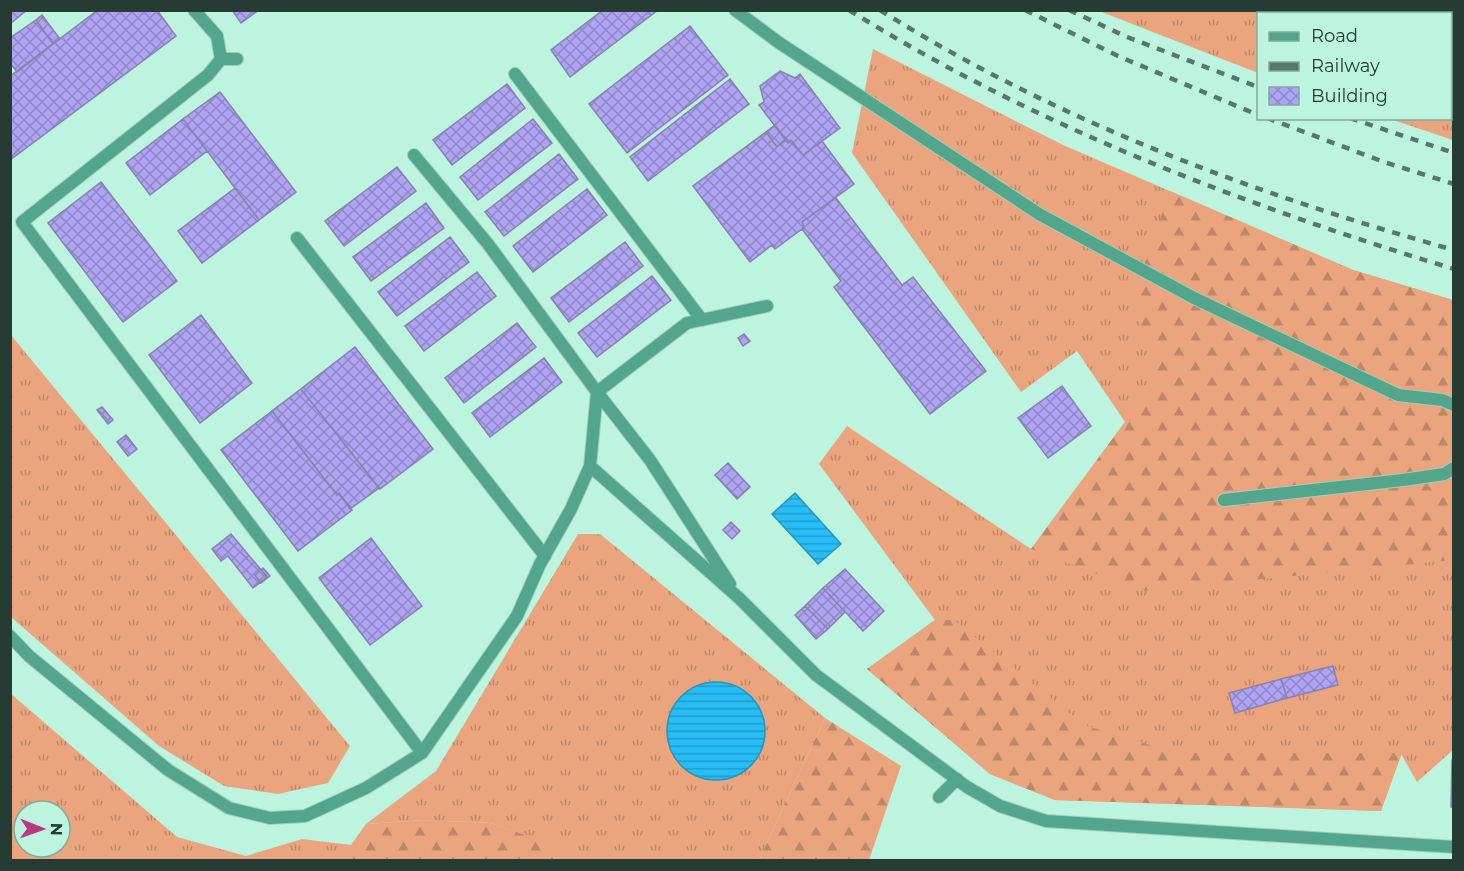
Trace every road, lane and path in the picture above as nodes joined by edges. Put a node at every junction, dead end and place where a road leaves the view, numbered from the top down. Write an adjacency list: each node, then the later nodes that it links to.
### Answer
1 (194, 10): 5 (street)
2 (735, 10): 13 (street)
3 (1447, 10): 4 (street)
4 (1454, 12)
5 (220, 59): 6 (street); 20 (street)
6 (237, 59)
7 (514, 74): 11 (street)
8 (414, 155): 12 (street)
9 (297, 238): 17 (street)
10 (767, 306): 11 (street)
11 (702, 320): 12 (street)
12 (597, 392): 14 (street); 18 (street)
13 (1454, 405)
14 (590, 466): 17 (street); 18 (street)
15 (1454, 468): 16 (street)
16 (1224, 500)
17 (545, 556): 20 (street)
18 (739, 598): 21 (street)
19 (10, 636): 20 (street)
20 (422, 753)
21 (957, 779): 22 (street); 23 (street)
22 (939, 797)
23 (1454, 847)

